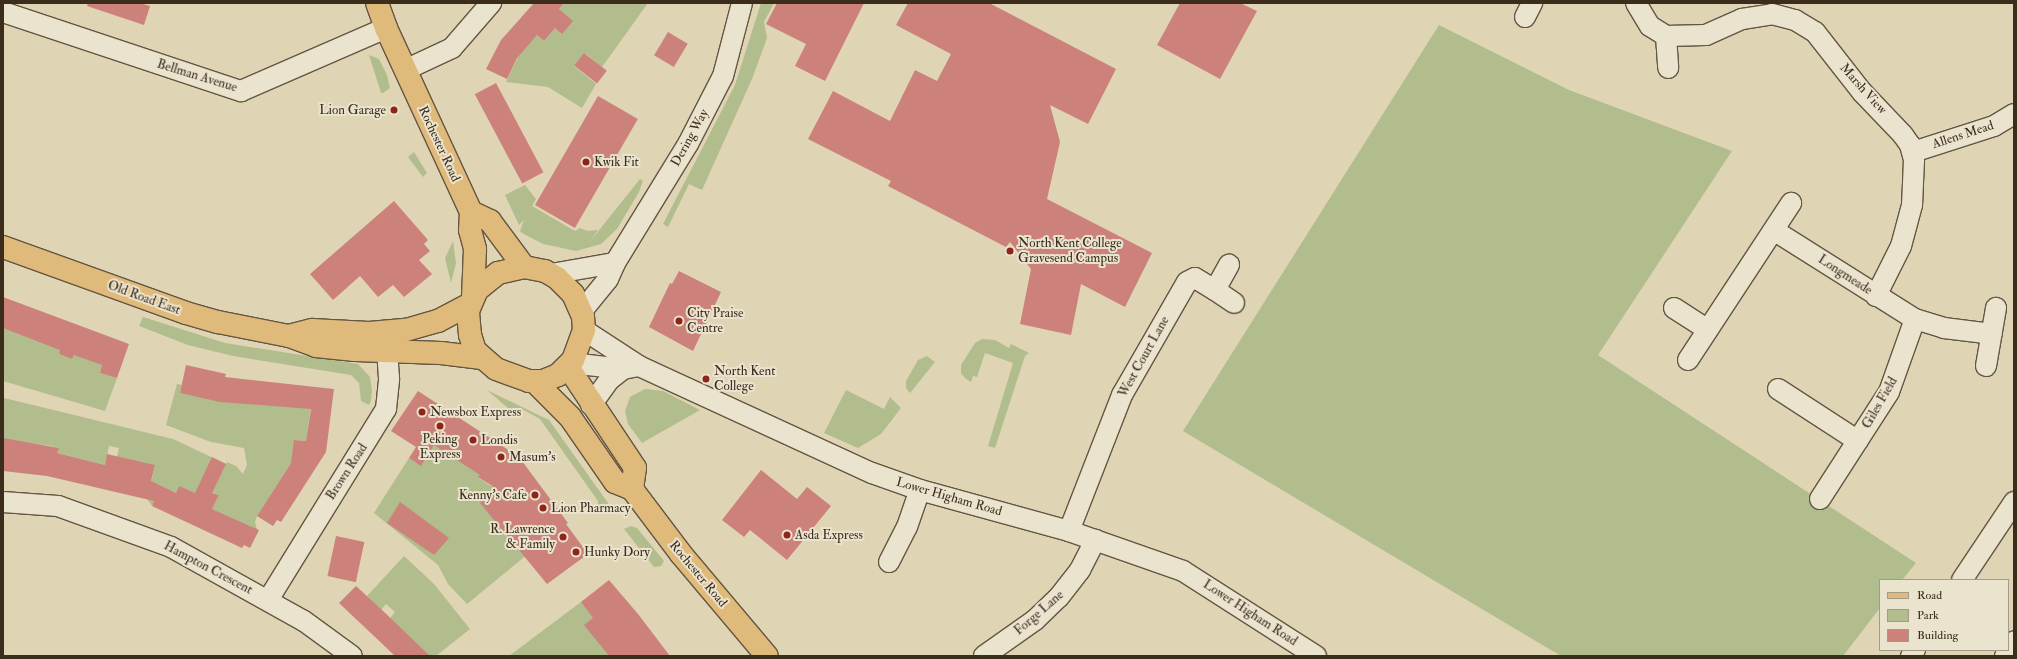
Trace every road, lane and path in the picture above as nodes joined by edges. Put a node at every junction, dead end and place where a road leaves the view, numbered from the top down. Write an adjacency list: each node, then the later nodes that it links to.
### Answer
1 (378, 3): 6 (main road, Rochester Road)
2 (492, 3): 9 (street)
3 (742, 3): 16 (street, Dering Way)
4 (1636, 3): 7 (street)
5 (3, 12): 6 (street, Bellman Avenue)
6 (386, 28): 9 (main road, Rochester Road)
7 (1666, 36): 8 (street); 11 (street, Marsh View)
8 (1668, 68)
9 (405, 70): 13 (main road, Rochester Road)
10 (2013, 116): 11 (street, Allens Mead)
11 (1913, 152): 21 (street, Marsh View)
12 (1791, 202): 14 (street)
13 (472, 212): 18 (main road); 22 (main road)
14 (1775, 231): 21 (street, Longmeade); 28 (street)
15 (3, 247): 30 (main road, Old Road East)
16 (615, 263): 19 (street); 27 (street, Dering Way)
17 (1229, 265): 20 (street)
18 (524, 267): 19 (main road); 22 (main road)
19 (551, 274): 27 (main road)
20 (1215, 290): 23 (street, West Court Lane); 45 (street, West Court Lane)
21 (1876, 296): 26 (street, Longmeade)
22 (471, 301): 30 (main road, Old Road East); 31 (main road)
23 (1234, 303)
24 (1674, 308): 28 (street)
25 (1996, 308): 29 (street)
26 (1915, 319): 29 (street, Longmeade); 39 (street, Giles Field)
27 (583, 321): 33 (main road); 35 (street, Lower Higham Road)
28 (1708, 330): 32 (street)
29 (1992, 334): 34 (street)
30 (386, 342): 31 (main road, Old Road East); 49 (street, Brown Road)
31 (482, 358): 36 (main road)
32 (1688, 360)
33 (569, 365): 35 (street, Lower Higham Road); 36 (main road); 38 (main road)
34 (1986, 366)
35 (631, 368): 38 (street); 41 (street, Lower Higham Road)
36 (535, 382): 40 (main road, Rochester Road)
37 (1778, 389): 39 (street, Giles Field)
38 (591, 406): 40 (main road)
39 (1858, 441): 42 (street, Giles Field)
40 (632, 489): 51 (main road, Rochester Road)
41 (920, 490): 45 (street, Lower Higham Road); 47 (street)
42 (1820, 499)
43 (3, 502): 49 (street, Hampton Crescent)
44 (2014, 502): 48 (street)
45 (1069, 531): 46 (street, Lower Higham Road)
46 (1095, 540): 52 (street, Forge Lane); 53 (street, Lower Higham Road)
47 (889, 562)
48 (1963, 579)
49 (268, 600): 50 (street, Hampton Crescent)
50 (352, 656)
51 (767, 656)
52 (984, 656)
53 (1316, 656)

